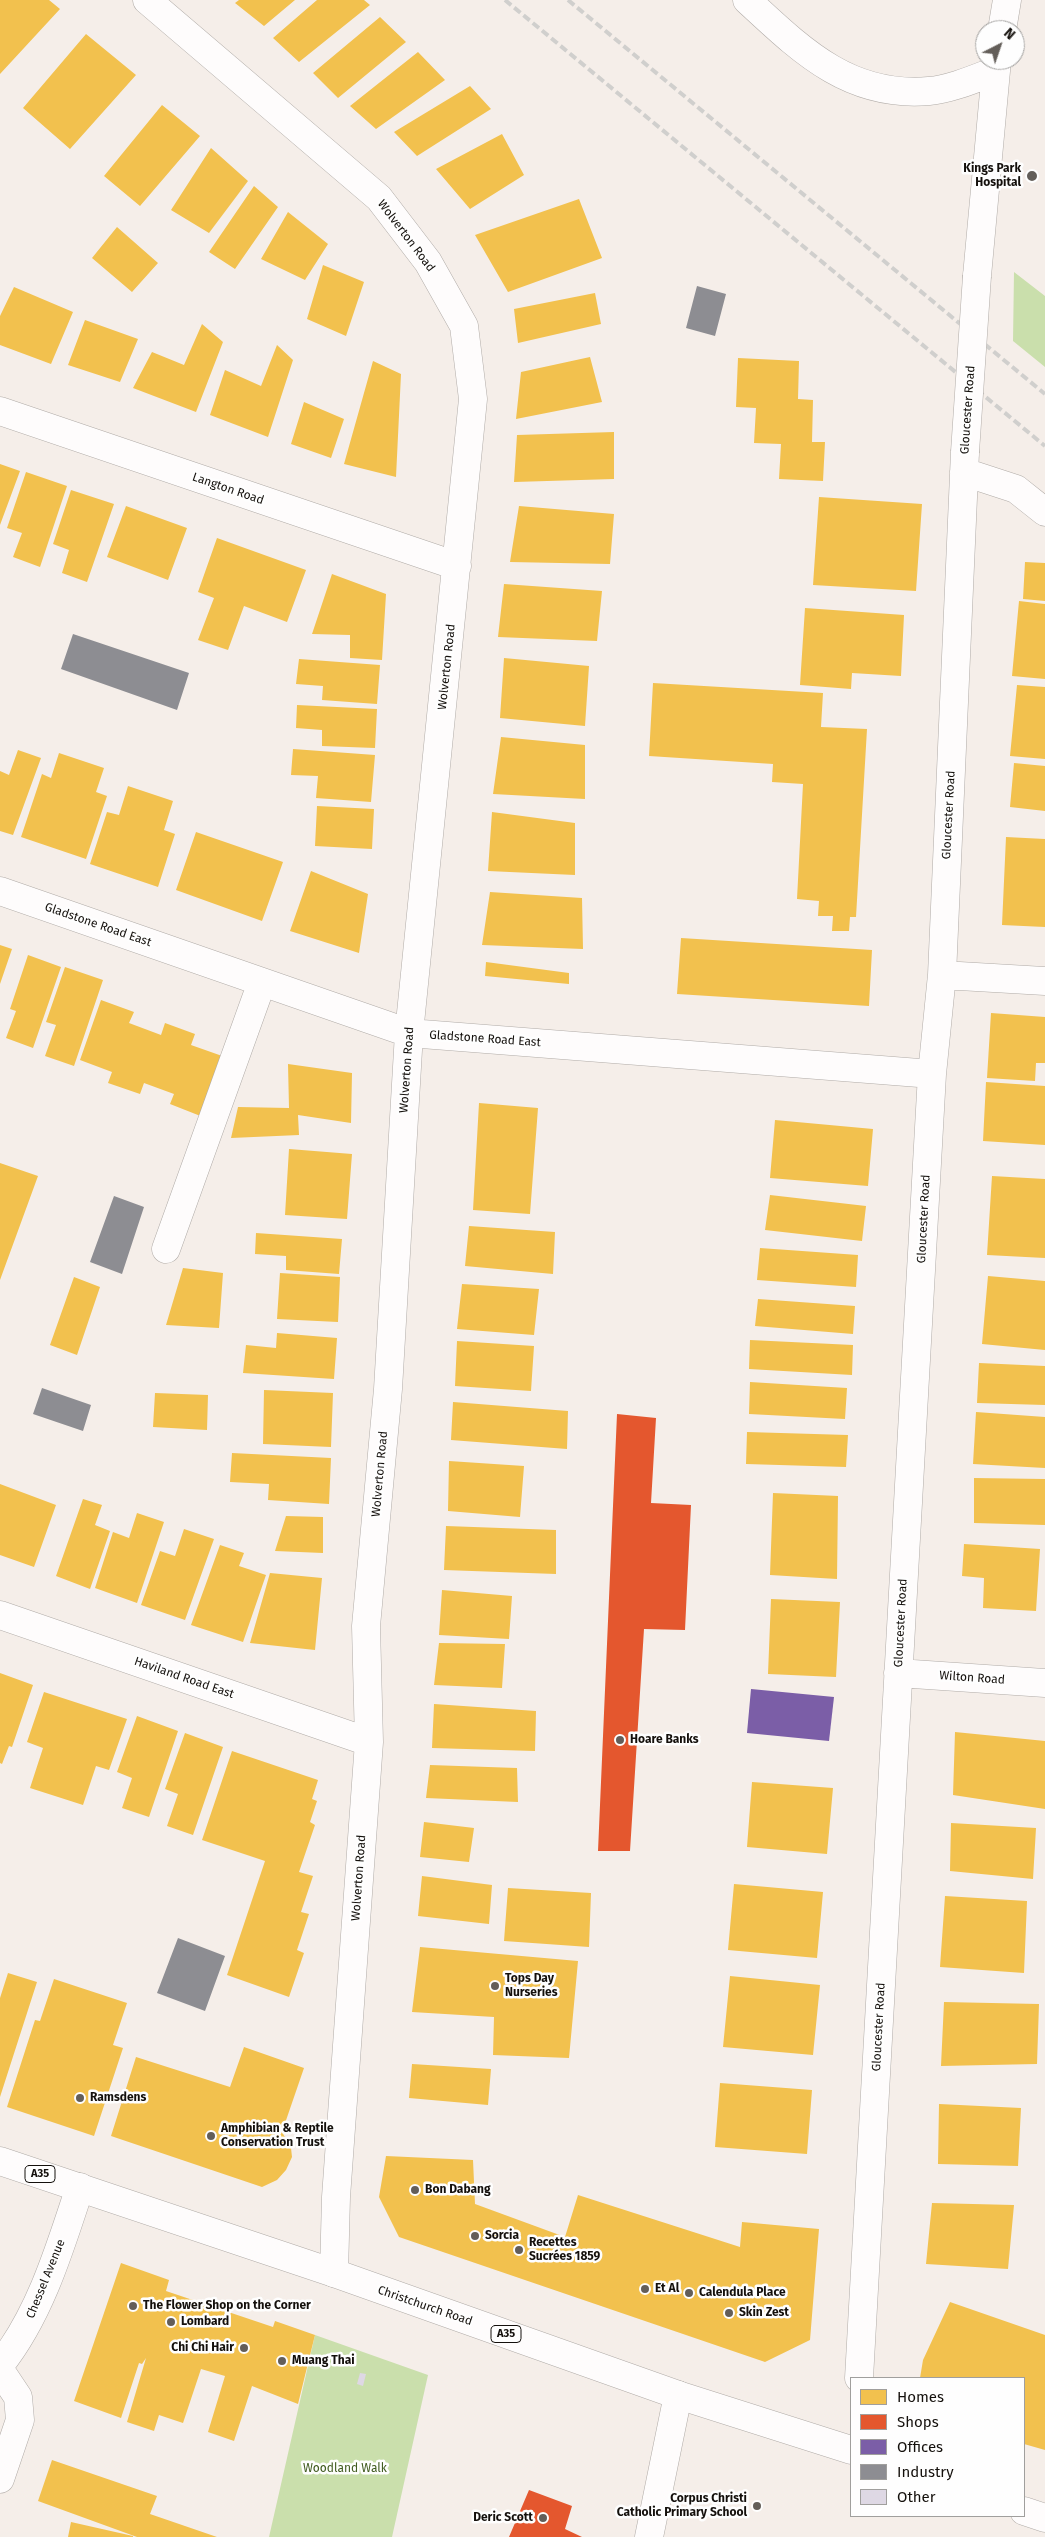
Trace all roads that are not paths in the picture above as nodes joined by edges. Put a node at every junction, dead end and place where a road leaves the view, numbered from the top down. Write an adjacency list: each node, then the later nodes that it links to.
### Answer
1 (147, 0): 10 (street, Wolverton Road)
2 (747, 0): 5 (street)
3 (1006, 0): 4 (street)
4 (1003, 20)
5 (985, 70)
6 (996, 70): 8 (street, Gloucester Road, bridge)
7 (0, 411): 10 (street, Langton Road)
8 (965, 462): 9 (street); 12 (street, Gloucester Road)
9 (1045, 512)
10 (457, 566): 15 (street, Wolverton Road)
11 (0, 892): 14 (street, Gladstone Road East)
12 (942, 975): 13 (street); 16 (street, Gloucester Road)
13 (1045, 981)
14 (262, 982): 15 (street, Gladstone Road East); 17 (street)
15 (409, 1033): 16 (street, Gladstone Road East); 21 (street, Wolverton Road)
16 (932, 1074): 19 (street, Gloucester Road)
17 (166, 1249)
18 (0, 1615): 21 (street, Haviland Road East)
19 (898, 1673): 20 (street, Wilton Road); 27 (street, Gloucester Road)
20 (1045, 1683)
21 (369, 1742): 24 (street, Wolverton Road)
22 (0, 2161): 23 (street, Christchurch Road / A35)
23 (80, 2187): 24 (street, Christchurch Road / A35); 25 (street, Chessel Avenue)
24 (334, 2273): 28 (street, Christchurch Road / A35)
25 (0, 2365)
26 (0, 2370): 30 (street)
27 (859, 2377)
28 (678, 2395): 29 (street, Christchurch Road / A35); 33 (street)
29 (850, 2450)
30 (0, 2479)
31 (1025, 2511): 32 (street)
32 (1045, 2518)
33 (649, 2537)

